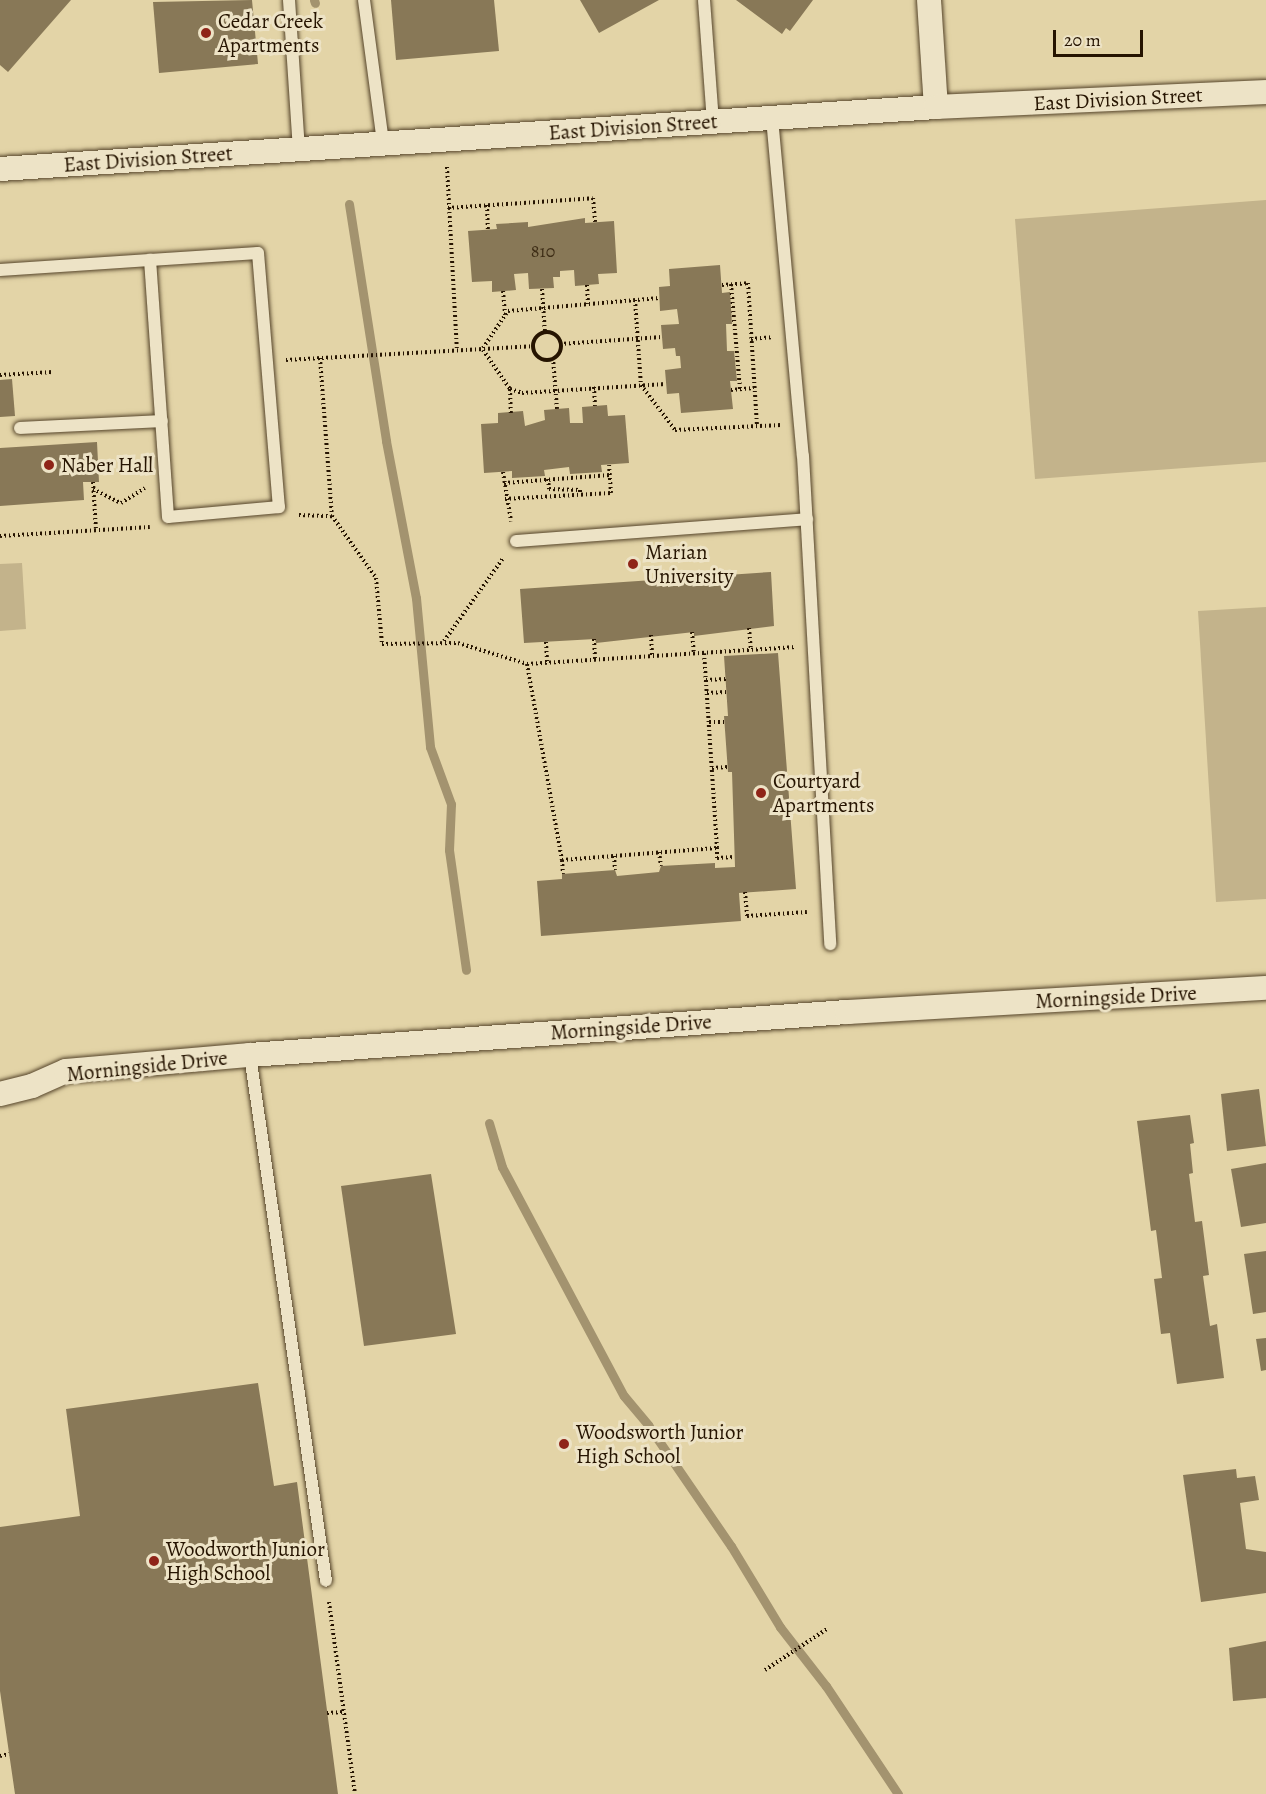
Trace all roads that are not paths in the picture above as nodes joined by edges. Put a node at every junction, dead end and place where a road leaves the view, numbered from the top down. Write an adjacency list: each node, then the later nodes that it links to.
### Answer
1 (289, 0): 10 (lane)
2 (364, 0): 9 (lane)
3 (704, 0): 8 (lane)
4 (929, 0): 6 (street)
5 (1266, 92): 6 (street, East Division Street)
6 (936, 107): 7 (street, East Division Street)
7 (772, 118): 8 (street, East Division Street); 16 (lane)
8 (713, 122): 9 (street, East Division Street)
9 (383, 143): 10 (street, East Division Street)
10 (299, 149): 11 (street, East Division Street)
11 (0, 169)
12 (150, 260): 13 (lane); 14 (lane); 14 (lane)
13 (0, 270)
14 (162, 421): 15 (lane)
15 (20, 428)
16 (807, 519): 17 (lane); 18 (lane)
17 (516, 541)
18 (830, 944)
19 (1266, 988): 20 (street, Morningside Drive)
20 (250, 1055): 21 (street, Morningside Drive); 22 (lane)
21 (0, 1094)
22 (326, 1581)

